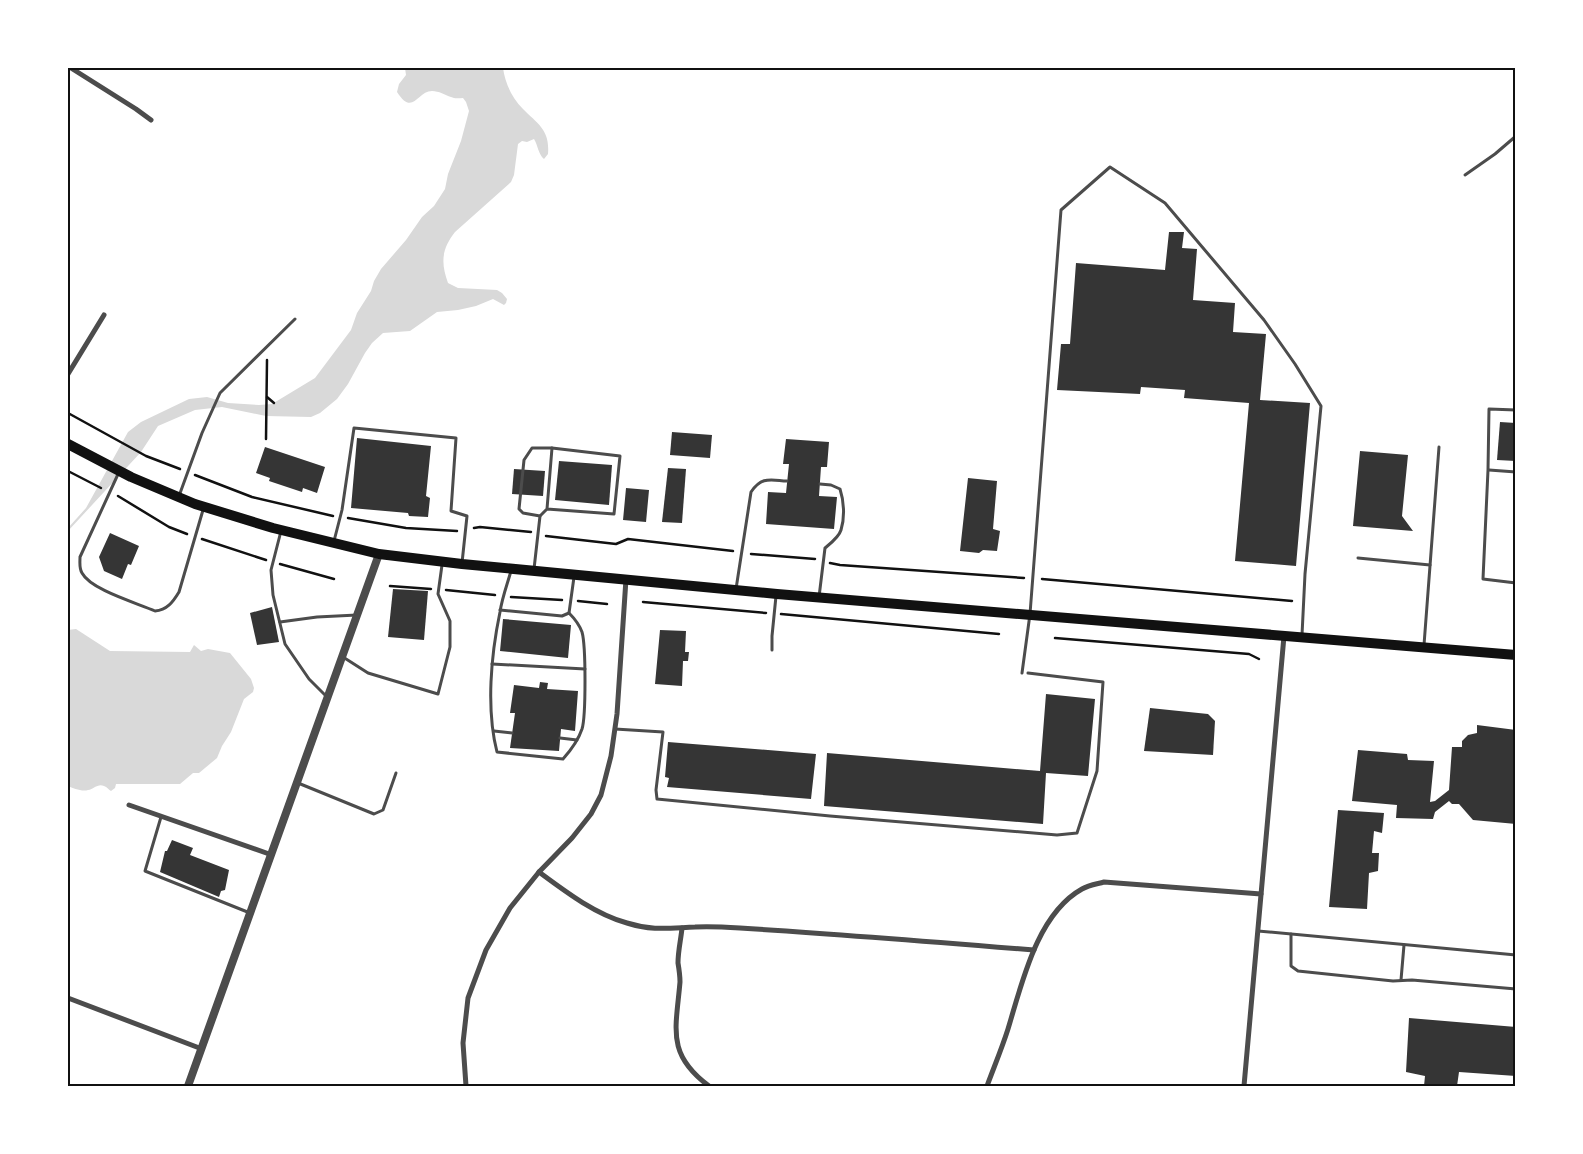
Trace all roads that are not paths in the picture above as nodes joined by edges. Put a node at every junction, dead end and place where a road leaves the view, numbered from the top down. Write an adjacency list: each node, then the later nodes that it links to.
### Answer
1 (71, 68): 2 (street)
2 (150, 120)
3 (1516, 136): 4 (lane)
4 (1465, 174)
5 (104, 315): 7 (street)
6 (295, 319): 17 (lane)
7 (68, 374)
8 (1516, 410): 12 (lane)
9 (68, 444): 13 (main road)
10 (1438, 447): 27 (lane)
11 (552, 448): 19 (lane); 19 (lane); 20 (lane)
12 (1488, 470): 14 (lane); 32 (lane)
13 (119, 471): 17 (main road); 18 (lane)
14 (1516, 472)
15 (787, 481): 33 (lane)
16 (820, 484): 35 (lane)
17 (179, 497): 18 (main road)
18 (204, 506): 21 (main road)
19 (547, 509): 20 (lane)
20 (540, 516): 29 (lane)
21 (281, 530): 22 (main road); 40 (lane)
22 (334, 543): 23 (main road); 26 (lane)
23 (379, 554): 25 (main road); 39 (street)
24 (1358, 558): 27 (lane)
25 (443, 561): 26 (main road); 46 (lane)
26 (462, 564): 28 (main road)
27 (1430, 565): 43 (lane)
28 (511, 568): 29 (main road); 36 (lane)
29 (534, 570): 30 (main road)
30 (574, 574): 31 (main road); 37 (lane)
31 (626, 579): 33 (main road); 52 (street)
32 (1516, 583)
33 (736, 590): 34 (main road)
34 (776, 594): 35 (main road); 44 (lane)
35 (819, 597): 38 (main road)
36 (500, 610): 37 (lane); 47 (lane)
37 (569, 613): 48 (lane)
38 (1030, 614): 41 (main road); 42 (lane); 49 (lane)
39 (357, 615): 40 (lane); 46 (street)
40 (280, 622): 51 (lane)
41 (1284, 636): 42 (main road); 63 (street)
42 (1302, 638): 43 (main road)
43 (1424, 648): 45 (main road)
44 (772, 650)
45 (1516, 655)
46 (343, 656): 51 (street)
47 (492, 664): 48 (lane); 53 (lane)
48 (585, 669): 56 (lane)
49 (1022, 673)
50 (1028, 673): 52 (lane)
51 (328, 698): 58 (street)
52 (614, 729): 62 (street)
53 (494, 731): 54 (lane); 56 (lane)
54 (512, 733)
55 (560, 738): 56 (lane)
56 (577, 740)
57 (396, 773): 58 (lane)
58 (298, 782): 61 (street)
59 (129, 805): 60 (street)
60 (162, 816): 61 (street); 64 (lane)
61 (272, 855): 64 (street)
62 (539, 872): 65 (street); 76 (street)
63 (1261, 894): 66 (street); 69 (street)
64 (251, 913): 74 (street)
65 (682, 928): 69 (street); 77 (street)
66 (1258, 931): 67 (lane); 79 (street)
67 (1291, 934): 68 (lane); 71 (lane)
68 (1404, 945): 70 (lane); 71 (lane)
69 (1034, 950): 78 (street)
70 (1516, 955)
71 (1401, 980): 72 (lane)
72 (1516, 989)
73 (68, 998): 74 (street)
74 (202, 1049): 75 (street)
75 (188, 1086)
76 (466, 1086)
77 (709, 1086)
78 (987, 1086)
79 (1244, 1086)

